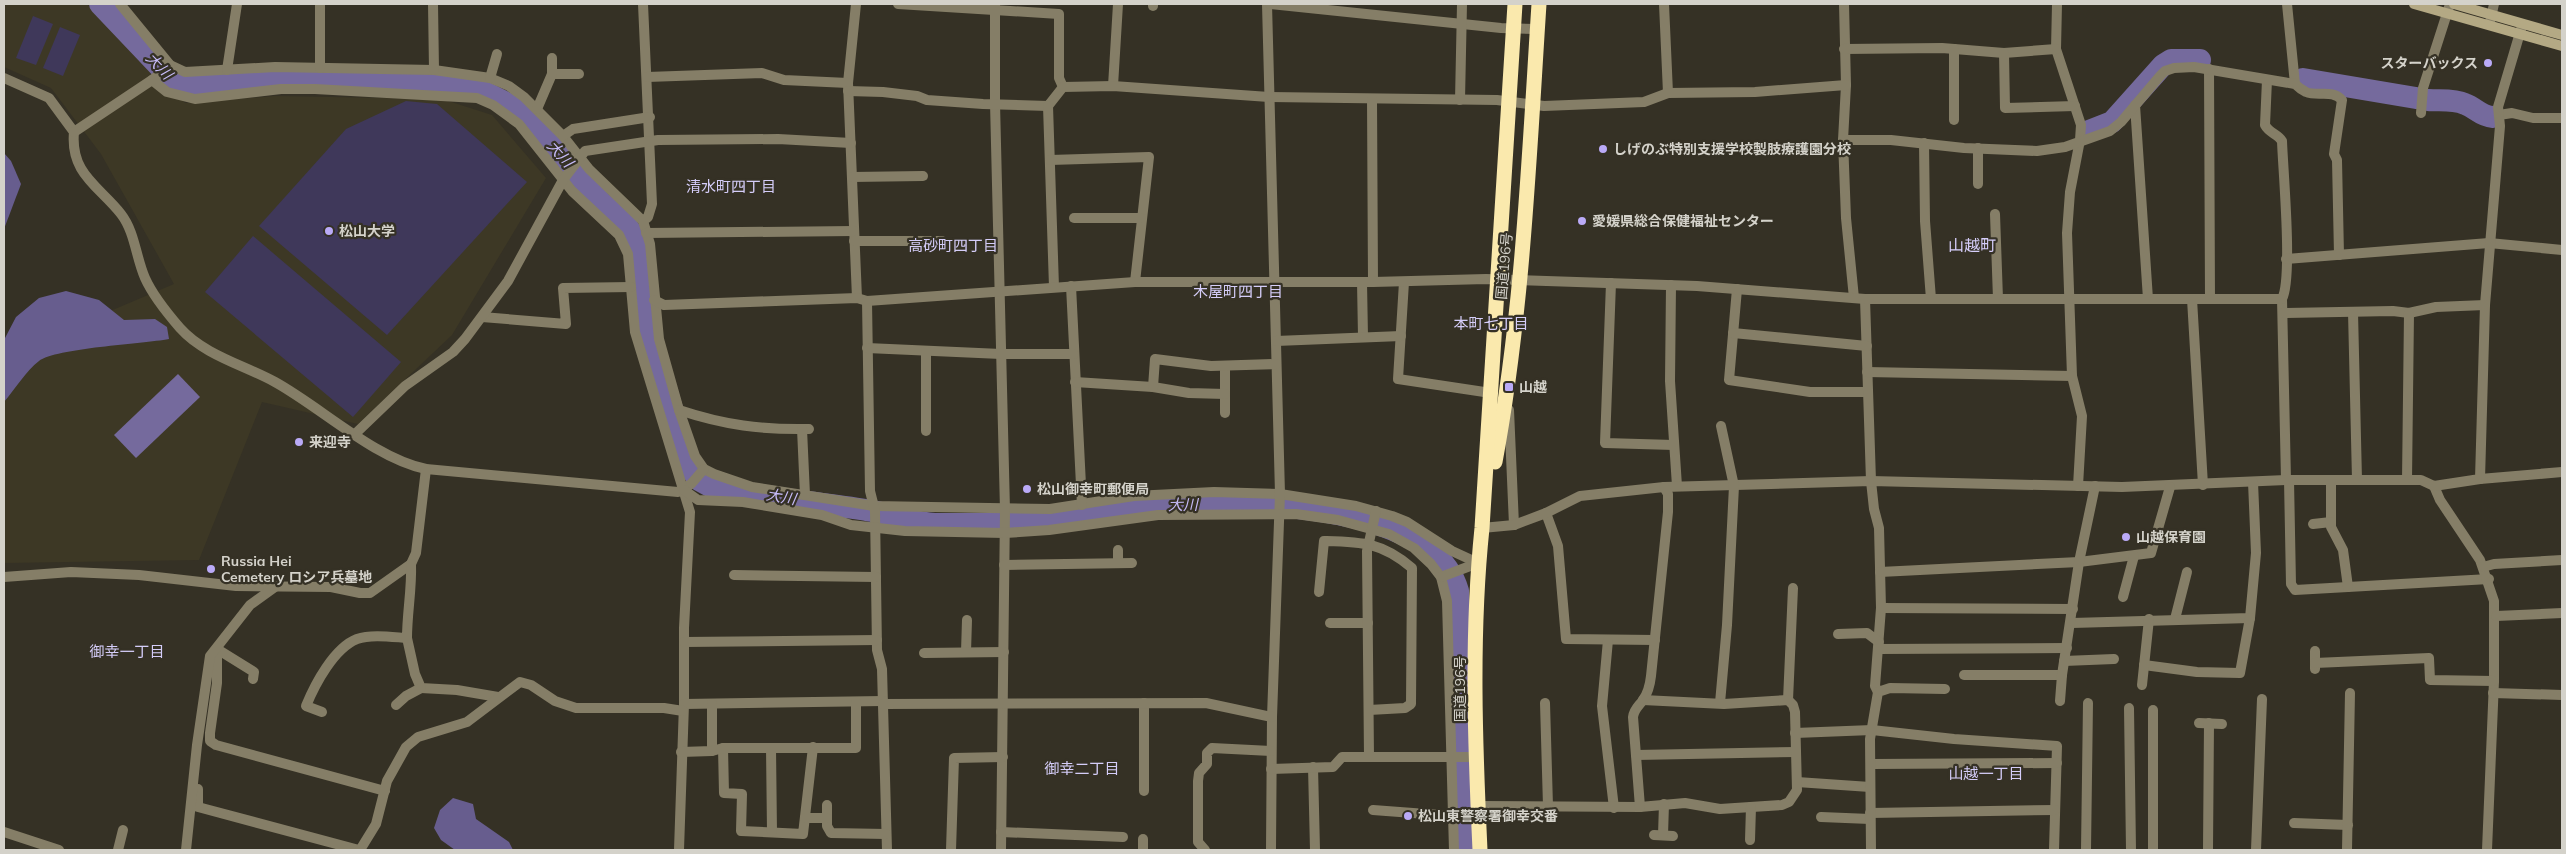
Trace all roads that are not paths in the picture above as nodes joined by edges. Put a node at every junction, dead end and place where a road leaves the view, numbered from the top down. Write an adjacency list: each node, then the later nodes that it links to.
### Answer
1 (120, 4): 36 (street)
2 (237, 4): 39 (street)
3 (320, 4): 37 (street)
4 (433, 4): 40 (street)
5 (643, 4): 43 (street)
6 (856, 4): 51 (street)
7 (898, 4): 20 (street)
8 (1118, 4): 50 (street)
9 (1268, 4): 23 (street); 54 (street)
10 (1462, 4): 23 (street)
11 (1515, 4): 25 (highway, 国道196号)
12 (1539, 4): 27 (highway, 国道196号)
13 (1664, 4): 53 (street)
14 (1844, 4): 31 (street)
15 (2058, 4): 30 (street)
16 (2288, 4): 48 (street)
17 (2414, 4): 21 (main road)
18 (2454, 4): 22 (main road)
19 (2494, 4): 22 (street)
20 (995, 7): 52 (street); 58 (street)
21 (2448, 8): 24 (main road); 64 (street)
22 (2492, 14): 24 (street); 26 (main road)
23 (1462, 24): 25 (street); 56 (street)
24 (2490, 25): 26 (main road)
25 (1514, 28): 27 (street); 57 (highway, 国道196号)
26 (2521, 28): 28 (main road); 29 (main road); 65 (street)
27 (1537, 29): 60 (highway, 国道196号)
28 (2562, 34)
29 (2562, 46)
30 (2056, 48): 33 (street); 62 (street)
31 (1844, 49): 32 (street); 49 (street)
32 (1954, 49): 33 (street); 68 (street)
33 (2004, 53): 62 (street)
34 (497, 54): 45 (street)
35 (552, 58): 41 (street)
36 (168, 66): 39 (street); 46 (street)
37 (320, 68): 39 (street); 40 (street)
38 (2209, 69): 47 (street); 59 (street); 112 (street)
39 (227, 70)
40 (434, 70): 45 (street)
41 (552, 74): 42 (street); 63 (street)
42 (579, 74)
43 (647, 77): 51 (street); 66 (street)
44 (4, 78): 69 (street)
45 (490, 78): 63 (street)
46 (154, 79): 69 (street); 81 (street)
47 (2267, 80): 48 (street); 93 (street)
48 (2295, 84): 92 (street)
49 (1846, 85): 53 (street); 71 (street)
50 (1114, 86): 52 (street); 54 (street)
51 (848, 87): 58 (street); 74 (street)
52 (1063, 87): 61 (street)
53 (1668, 93): 60 (street)
54 (1269, 97): 55 (street); 99 (street)
55 (1372, 99): 56 (street); 97 (street)
56 (1460, 100): 57 (street)
57 (1509, 102): 60 (street); 94 (highway, 国道196号)
58 (995, 103): 61 (street); 106 (street)
59 (2135, 104): 72 (street); 110 (street)
60 (1532, 105): 95 (highway, 国道196号)
61 (1048, 106): 78 (street)
62 (2075, 106): 72 (street)
63 (537, 109): 70 (street)
64 (2421, 113)
65 (2499, 115): 67 (street); 90 (street)
66 (650, 117): 70 (street); 73 (street)
67 (2562, 118)
68 (1954, 120)
69 (74, 132): 146 (street)
70 (563, 136): 77 (street)
71 (1843, 140): 75 (street); 107 (street)
72 (2080, 140): 76 (street); 117 (street)
73 (651, 142): 74 (street); 77 (street); 86 (street)
74 (850, 143): 80 (street)
75 (1924, 143): 76 (street); 109 (street)
76 (1978, 148): 82 (street)
77 (576, 160): 81 (street); 86 (street)
78 (1050, 160): 85 (street); 104 (street)
79 (923, 176): 80 (street)
80 (852, 177): 88 (street)
81 (564, 178): 103 (street); 122 (street)
82 (1978, 184)
83 (1995, 214): 116 (street)
84 (1074, 218): 85 (street)
85 (1141, 218): 96 (street)
86 (642, 221): 87 (street)
87 (646, 233): 88 (street); 114 (street)
88 (854, 236): 89 (street); 115 (street)
89 (942, 241)
90 (2489, 244): 91 (street); 92 (street); 118 (street)
91 (2562, 250)
92 (2340, 254): 93 (street)
93 (2286, 259): 113 (street)
94 (1498, 279): 95 (street); 98 (street); 139 (highway, 国道196号)
95 (1520, 280): 100 (street); 141 (highway, 国道196号)
96 (1135, 282): 99 (street); 102 (street)
97 (1367, 282): 98 (street); 99 (street); 125 (street)
98 (1404, 282): 124 (street)
99 (1274, 283): 126 (street)
100 (1612, 283): 101 (street); 147 (street)
101 (1671, 285): 105 (street); 147 (street)
102 (1071, 286): 104 (street); 131 (street)
103 (631, 287): 122 (street); 164 (street)
104 (1054, 287): 106 (street)
105 (1737, 289): 107 (street); 123 (street)
106 (1000, 291): 115 (street); 130 (street)
107 (1854, 298): 108 (street)
108 (1865, 299): 109 (street); 127 (street)
109 (1931, 299): 116 (street)
110 (2148, 299): 111 (street); 117 (street)
111 (2192, 299): 112 (street); 158 (street)
112 (2210, 299): 113 (street)
113 (2282, 299): 120 (street)
114 (654, 300): 115 (street); 142 (street)
115 (862, 300): 128 (street)
116 (1998, 300): 117 (street)
117 (2069, 300): 135 (street)
118 (2485, 305): 121 (street); 151 (street)
119 (2353, 312): 120 (street); 121 (street); 154 (street)
120 (2283, 313): 152 (street)
121 (2409, 313): 155 (street)
122 (482, 317): 146 (street)
123 (1733, 333): 127 (street); 138 (street)
124 (1401, 336): 125 (street); 139 (street)
125 (1363, 337): 126 (street)
126 (1276, 340): 132 (street)
127 (1866, 346): 134 (street)
128 (867, 348): 129 (street); 170 (street)
129 (926, 351): 130 (street); 145 (street)
130 (1001, 354): 131 (street); 172 (street)
131 (1074, 354): 136 (street)
132 (1276, 364): 133 (street); 168 (street)
133 (1225, 366): 137 (street); 140 (street)
134 (1867, 372): 135 (street); 138 (street)
135 (2072, 376): 161 (street)
136 (1075, 382): 137 (street); 169 (street)
137 (1153, 387): 140 (street)
138 (1868, 392): 156 (street)
139 (1491, 393): 179 (highway, 国道196号)
140 (1225, 394): 143 (street)
141 (1508, 394): 176 (street); 179 (highway, 国道196号)
142 (679, 410): 149 (street); 167 (street)
143 (1225, 413)
144 (1721, 426): 160 (street)
145 (926, 431)
146 (356, 434): 148 (street)
147 (1674, 445): 159 (street)
148 (426, 468): 164 (street); 189 (street)
149 (702, 470): 164 (street); 167 (street)
150 (2562, 472): 151 (street)
151 (2480, 479): 163 (street)
152 (2288, 480): 153 (street); 157 (street); 200 (street)
153 (2331, 480): 154 (street); 175 (street)
154 (2357, 480): 155 (street)
155 (2408, 480): 163 (street)
156 (1871, 482): 160 (street); 161 (street); 192 (street)
157 (2253, 482): 158 (street); 208 (street)
158 (2203, 485): 166 (street)
159 (1677, 486): 160 (street); 165 (street)
160 (1734, 486): 254 (street)
161 (2078, 486): 162 (street)
162 (2095, 486): 166 (street); 185 (street)
163 (2434, 486): 191 (street)
164 (688, 487): 178 (street); 220 (street)
165 (1664, 487): 173 (street); 219 (street)
166 (2170, 487): 183 (street)
167 (805, 495): 170 (street)
168 (1280, 496): 169 (street); 171 (street); 174 (street)
169 (1082, 505): 172 (street)
170 (875, 508): 172 (street); 178 (street)
171 (1279, 512): 174 (street); 180 (street); 261 (street)
172 (1005, 513): 180 (street)
173 (1546, 514): 176 (street); 218 (street)
174 (1374, 521): 181 (street); 188 (street); 195 (street)
175 (2331, 522): 177 (street); 200 (street)
176 (1514, 524): 179 (street)
177 (2313, 524)
178 (875, 527): 180 (street); 197 (street)
179 (1482, 528): 188 (highway, 国道196号)
180 (1005, 531): 190 (street)
181 (1369, 543): 202 (street); 214 (street); 258 (street)
182 (1118, 550): 186 (street)
183 (2134, 556): 185 (street); 203 (street)
184 (2562, 560): 191 (street)
185 (2080, 562): 192 (street); 205 (street)
186 (1118, 563): 187 (street); 190 (street)
187 (1132, 563)
188 (1478, 563): 195 (street); 276 (highway, 国道196号)
189 (412, 564): 199 (street); 216 (street)
190 (1004, 564): 226 (street)
191 (2483, 567): 198 (street)
192 (1880, 572): 204 (street)
193 (2187, 572): 210 (street)
194 (734, 575): 197 (street)
195 (1443, 576): 277 (street)
196 (4, 577): 199 (street)
197 (876, 578): 217 (street)
198 (2489, 579): 200 (street); 207 (street)
199 (274, 587): 223 (street)
200 (2348, 587)
201 (1793, 588): 245 (street)
202 (1318, 592)
203 (2123, 597)
204 (1881, 608): 205 (street); 221 (street)
205 (2073, 610): 213 (street)
206 (2562, 613): 207 (street)
207 (2496, 616): 234 (street)
208 (2250, 618): 210 (street); 230 (street)
209 (2149, 619): 210 (street); 213 (street); 230 (street)
210 (2175, 619)
211 (968, 620): 225 (street)
212 (1330, 623): 214 (street)
213 (2072, 623): 222 (street)
214 (1368, 624): 258 (street)
215 (1838, 634): 221 (street)
216 (407, 638): 236 (street); 260 (street)
217 (877, 640): 220 (street); 248 (street)
218 (1608, 640): 219 (street); 290 (street)
219 (1655, 640): 244 (street)
220 (684, 642): 256 (street)
221 (1879, 645): 222 (street); 238 (street)
222 (2067, 648): 229 (street)
223 (217, 649): 233 (street); 265 (street); 284 (street)
224 (2315, 651): 234 (street)
225 (966, 652): 226 (street); 227 (street)
226 (1004, 652): 253 (street)
227 (924, 653)
228 (2114, 659): 229 (street)
229 (2064, 661): 232 (street)
230 (2144, 665): 235 (street)
231 (1964, 675): 232 (street)
232 (2062, 675): 246 (street)
233 (253, 680)
234 (2494, 681): 240 (street)
235 (2142, 685)
236 (421, 688): 242 (street); 255 (street)
237 (1945, 689): 238 (street)
238 (1878, 692): 263 (street)
239 (2350, 693): 301 (street)
240 (2493, 693): 241 (street); 333 (street)
241 (2562, 695)
242 (498, 697): 256 (street); 284 (street)
243 (2262, 699): 331 (street)
244 (1643, 700): 254 (street); 273 (street)
245 (1788, 700): 254 (street); 264 (street)
246 (2060, 701)
247 (856, 702): 248 (street); 252 (street); 266 (street)
248 (883, 703): 253 (street); 306 (street)
249 (1144, 703): 253 (street); 261 (street); 285 (street)
250 (1545, 703): 288 (street)
251 (2088, 703): 327 (street)
252 (712, 704): 256 (street); 269 (street)
253 (1004, 704): 274 (street)
254 (1720, 704)
255 (396, 705)
256 (684, 708): 271 (street)
257 (2129, 708): 328 (street)
258 (1368, 710): 275 (street)
259 (2153, 710): 329 (street)
260 (322, 712)
261 (1272, 717): 270 (street)
262 (2222, 724): 330 (street)
263 (1872, 730): 264 (street); 278 (street); 279 (street)
264 (1795, 733): 272 (street)
265 (197, 745): 313 (street); 314 (street)
266 (813, 747): 268 (street); 298 (street)
267 (723, 748): 268 (street); 269 (street); 304 (street)
268 (771, 748): 304 (street)
269 (712, 751): 271 (street)
270 (1272, 751): 281 (street); 320 (street)
271 (681, 752): 315 (street)
272 (1796, 752): 273 (street); 282 (street)
273 (1636, 755): 291 (street)
274 (1003, 757): 305 (street); 317 (street)
275 (1369, 757): 277 (street); 280 (street)
276 (1473, 757): 277 (street); 294 (highway, 国道196号)
277 (1453, 758): 295 (street)
278 (2056, 763): 279 (street); 293 (street)
279 (1872, 764): 283 (street)
280 (1313, 768): 281 (street); 322 (street)
281 (1272, 769): 321 (street)
282 (1797, 782): 283 (street); 289 (street)
283 (1870, 787): 297 (street)
284 (385, 791): 314 (street)
285 (1144, 792)
286 (1664, 804): 289 (street); 291 (street); 307 (street)
287 (827, 805): 299 (street)
288 (1548, 806): 290 (street); 294 (street)
289 (1751, 807): 310 (street)
290 (1614, 808): 291 (street)
291 (1640, 808)
292 (1373, 810): 295 (street)
293 (2055, 810): 297 (street); 326 (street)
294 (1476, 812): 295 (street); 324 (highway, 国道196号)
295 (1456, 816): 323 (street)
296 (1821, 816): 297 (street)
297 (1870, 816): 325 (street)
298 (805, 818): 299 (street); 304 (street)
299 (827, 818): 306 (street)
300 (2294, 823): 301 (street)
301 (2348, 824): 332 (street)
302 (122, 830): 312 (street)
303 (4, 832): 311 (street)
304 (772, 832)
305 (1001, 832): 308 (street); 318 (street)
306 (886, 834): 316 (street)
307 (1664, 835)
308 (1123, 838)
309 (1143, 839): 319 (street)
310 (1750, 840)
311 (59, 850)
312 (118, 850)
313 (186, 850)
314 (360, 850)
315 (679, 850)
316 (886, 850)
317 (950, 850)
318 (1001, 850)
319 (1143, 850)
320 (1206, 850)
321 (1271, 850)
322 (1315, 850)
323 (1454, 850)
324 (1480, 850)
325 (1871, 850)
326 (2054, 850)
327 (2086, 850)
328 (2131, 850)
329 (2153, 850)
330 (2208, 850)
331 (2256, 850)
332 (2347, 850)
333 (2487, 850)

